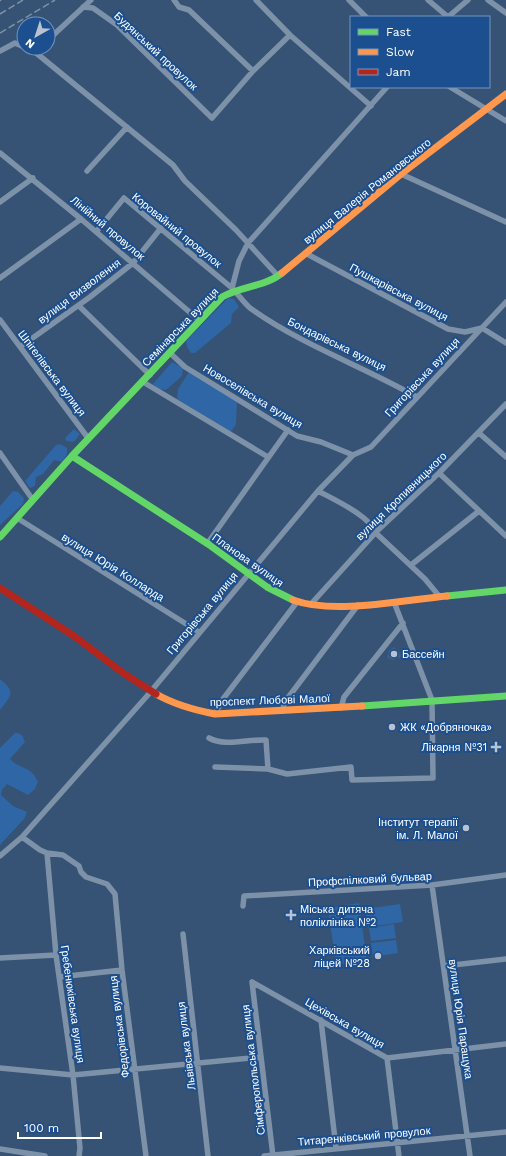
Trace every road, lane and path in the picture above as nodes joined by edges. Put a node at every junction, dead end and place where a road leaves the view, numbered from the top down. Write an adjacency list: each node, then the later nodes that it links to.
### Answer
1 (91, 0): 8 (street)
2 (174, 0): 18 (street)
3 (256, 0): 14 (street)
4 (349, 0): 10 (street)
5 (428, 0): 11 (street)
6 (468, 0): 12 (street)
7 (488, 0): 9 (street)
8 (83, 7): 13 (street); 18 (street, Будянський провулок)
9 (506, 13)
10 (365, 16)
11 (447, 16)
12 (449, 16)
13 (56, 32)
14 (290, 35): 18 (street); 20 (street)
15 (16, 44): 16 (street)
16 (0, 51)
17 (44, 56): 27 (street)
18 (253, 71)
19 (350, 88): 24 (street)
20 (350, 88)
21 (386, 88): 24 (street, Семінарська вулиця)
22 (452, 88): 25 (street)
23 (506, 94): 25 (main road, вулиця Валерія Романовського)
24 (371, 106): 37 (street, Семінарська вулиця)
25 (486, 109): 26 (street); 30 (main road, вулиця Валерія Романовського)
26 (506, 121)
27 (127, 126): 29 (street); 37 (street)
28 (0, 153): 31 (street, Лінійний провулок)
29 (87, 171)
30 (401, 174): 34 (street); 38 (main road, вулиця Валерія Романовського)
31 (33, 178): 32 (street); 33 (street, Лінійний провулок)
32 (0, 202)
33 (81, 218): 36 (street, Лінійний провулок); 41 (street)
34 (506, 222)
35 (161, 228): 36 (street, Коровайний провулок); 39 (street, вулиця Визволення); 42 (street, Коровайний провулок)
36 (96, 232): 39 (street, Лінійний провулок)
37 (248, 243): 40 (street); 42 (street, Семінарська вулиця)
38 (307, 254): 40 (main road, вулиця Валерія Романовського); 47 (street, Пушкарівська вулиця)
39 (133, 263): 44 (street, вулиця Визволення); 46 (street, Лінійний провулок)
40 (278, 276): 42 (main road, вулиця Валерія Романовського)
41 (0, 278)
42 (233, 289): 46 (main road, Семінарська вулиця); 53 (street, Бондарівська вулиця)
43 (506, 302): 47 (street, Григорівська вулиця)
44 (79, 306): 49 (street, вулиця Визволення); 51 (street)
45 (0, 320): 49 (street, Шпігелівська вулиця)
46 (200, 320): 50 (main road, Семінарська вулиця)
47 (482, 328): 48 (street); 53 (street, Григорівська вулиця)
48 (506, 343)
49 (20, 347): 57 (street, Шпігелівська вулиця)
50 (170, 353): 51 (main road, Семінарська вулиця); 55 (street, Новоселівська вулиця)
51 (150, 375): 52 (main road, Семінарська вулиця)
52 (143, 382): 57 (main road, Семінарська вулиця); 61 (street)
53 (417, 397): 59 (street, Григорівська вулиця)
54 (506, 404): 56 (street, вулиця Кропивницького)
55 (288, 430): 59 (street, Новоселівська вулиця); 61 (street)
56 (479, 433): 62 (street); 63 (street, вулиця Кропивницького)
57 (88, 438): 60 (main road, Семінарська вулиця)
58 (0, 453): 65 (street)
59 (353, 455): 64 (street, Григорівська вулиця)
60 (72, 456): 65 (main road, Семінарська вулиця); 71 (main road, Планова вулиця)
61 (268, 457): 71 (street)
62 (506, 457)
63 (439, 473): 66 (street); 68 (street, вулиця Кропивницького)
64 (318, 491): 68 (street); 73 (street, Григорівська вулиця)
65 (33, 500): 67 (main road, Семінарська вулиця)
66 (479, 511): 70 (street); 72 (street)
67 (17, 518): 69 (main road, Семінарська вулиця); 82 (street, вулиця Юрія Колларда)
68 (377, 531): 72 (street); 79 (street, вулиця Кропивницького)
69 (0, 536)
70 (506, 536)
71 (206, 544): 73 (main road, Планова вулиця)
72 (411, 565): 76 (street)
73 (248, 574): 77 (main road, Планова вулиця); 82 (street, Григорівська вулиця)
74 (0, 588): 83 (main road, проспект Любові Малої)
75 (506, 590): 76 (main road, Планова вулиця)
76 (439, 596): 78 (main road, Планова вулиця)
77 (297, 602): 79 (main road, Планова вулиця); 88 (street)
78 (394, 602): 80 (main road, Планова вулиця); 81 (street)
79 (311, 604): 80 (main road, Планова вулиця)
80 (358, 605): 87 (street)
81 (403, 623): 85 (street); 86 (street)
82 (199, 632): 83 (street, Григорівська вулиця)
83 (150, 691): 88 (main road, проспект Любові Малої); 92 (street, Григорівська вулиця)
84 (506, 696): 85 (main road, проспект Любові Малої)
85 (432, 700): 86 (main road, проспект Любові Малої); 91 (street)
86 (341, 708): 87 (main road, проспект Любові Малої)
87 (283, 711): 88 (main road, проспект Любові Малої)
88 (215, 714)
89 (210, 738): 91 (street)
90 (215, 767): 91 (street)
91 (268, 768)
92 (22, 838): 93 (street); 94 (street, Григорівська вулиця)
93 (47, 854): 99 (street, Гребенюківська вулиця); 103 (street, Федорівська вулиця)
94 (0, 856)
95 (506, 875): 96 (street, Профспілковий бульвар)
96 (432, 885): 97 (street, Профспілковий бульвар); 102 (street, вулиця Юрія Паращука)
97 (243, 906)
98 (183, 934): 111 (street, Львівська вулиця)
99 (56, 955): 100 (street); 104 (street, Гребенюківська вулиця)
100 (0, 958)
101 (506, 959): 102 (street)
102 (444, 966): 108 (street, вулиця Юрія Паращука)
103 (122, 970): 104 (street); 113 (street, Федорівська вулиця)
104 (59, 977): 114 (street, Гребенюківська вулиця)
105 (252, 982): 106 (street, Цехівська вулиця); 109 (street, Сімферопольська вулиця)
106 (321, 1020): 110 (street, Цехівська вулиця); 118 (street)
107 (506, 1044): 108 (street, Цехівська вулиця)
108 (456, 1050): 110 (street, Цехівська вулиця); 116 (street, вулиця Юрія Паращука)
109 (261, 1057): 111 (street); 120 (street, Сімферопольська вулиця)
110 (387, 1058): 117 (street)
111 (198, 1063): 113 (street); 124 (street, Львівська вулиця)
112 (0, 1068): 114 (street)
113 (134, 1069): 114 (street); 123 (street, Федорівська вулиця)
114 (73, 1075): 122 (street, Гребенюківська вулиця)
115 (506, 1132): 116 (street, Титаренківський провулок)
116 (467, 1137): 117 (street, Титаренківський провулок); 127 (street, вулиця Юрія Паращука)
117 (397, 1142): 118 (street, Титаренківський провулок); 126 (street)
118 (336, 1148): 120 (street, Титаренківський провулок)
119 (0, 1149): 121 (street)
120 (273, 1155): 125 (street, Титаренківський провулок)
121 (45, 1156)
122 (79, 1156)
123 (146, 1156)
124 (208, 1156)
125 (264, 1156)
126 (399, 1156)
127 (470, 1156)

